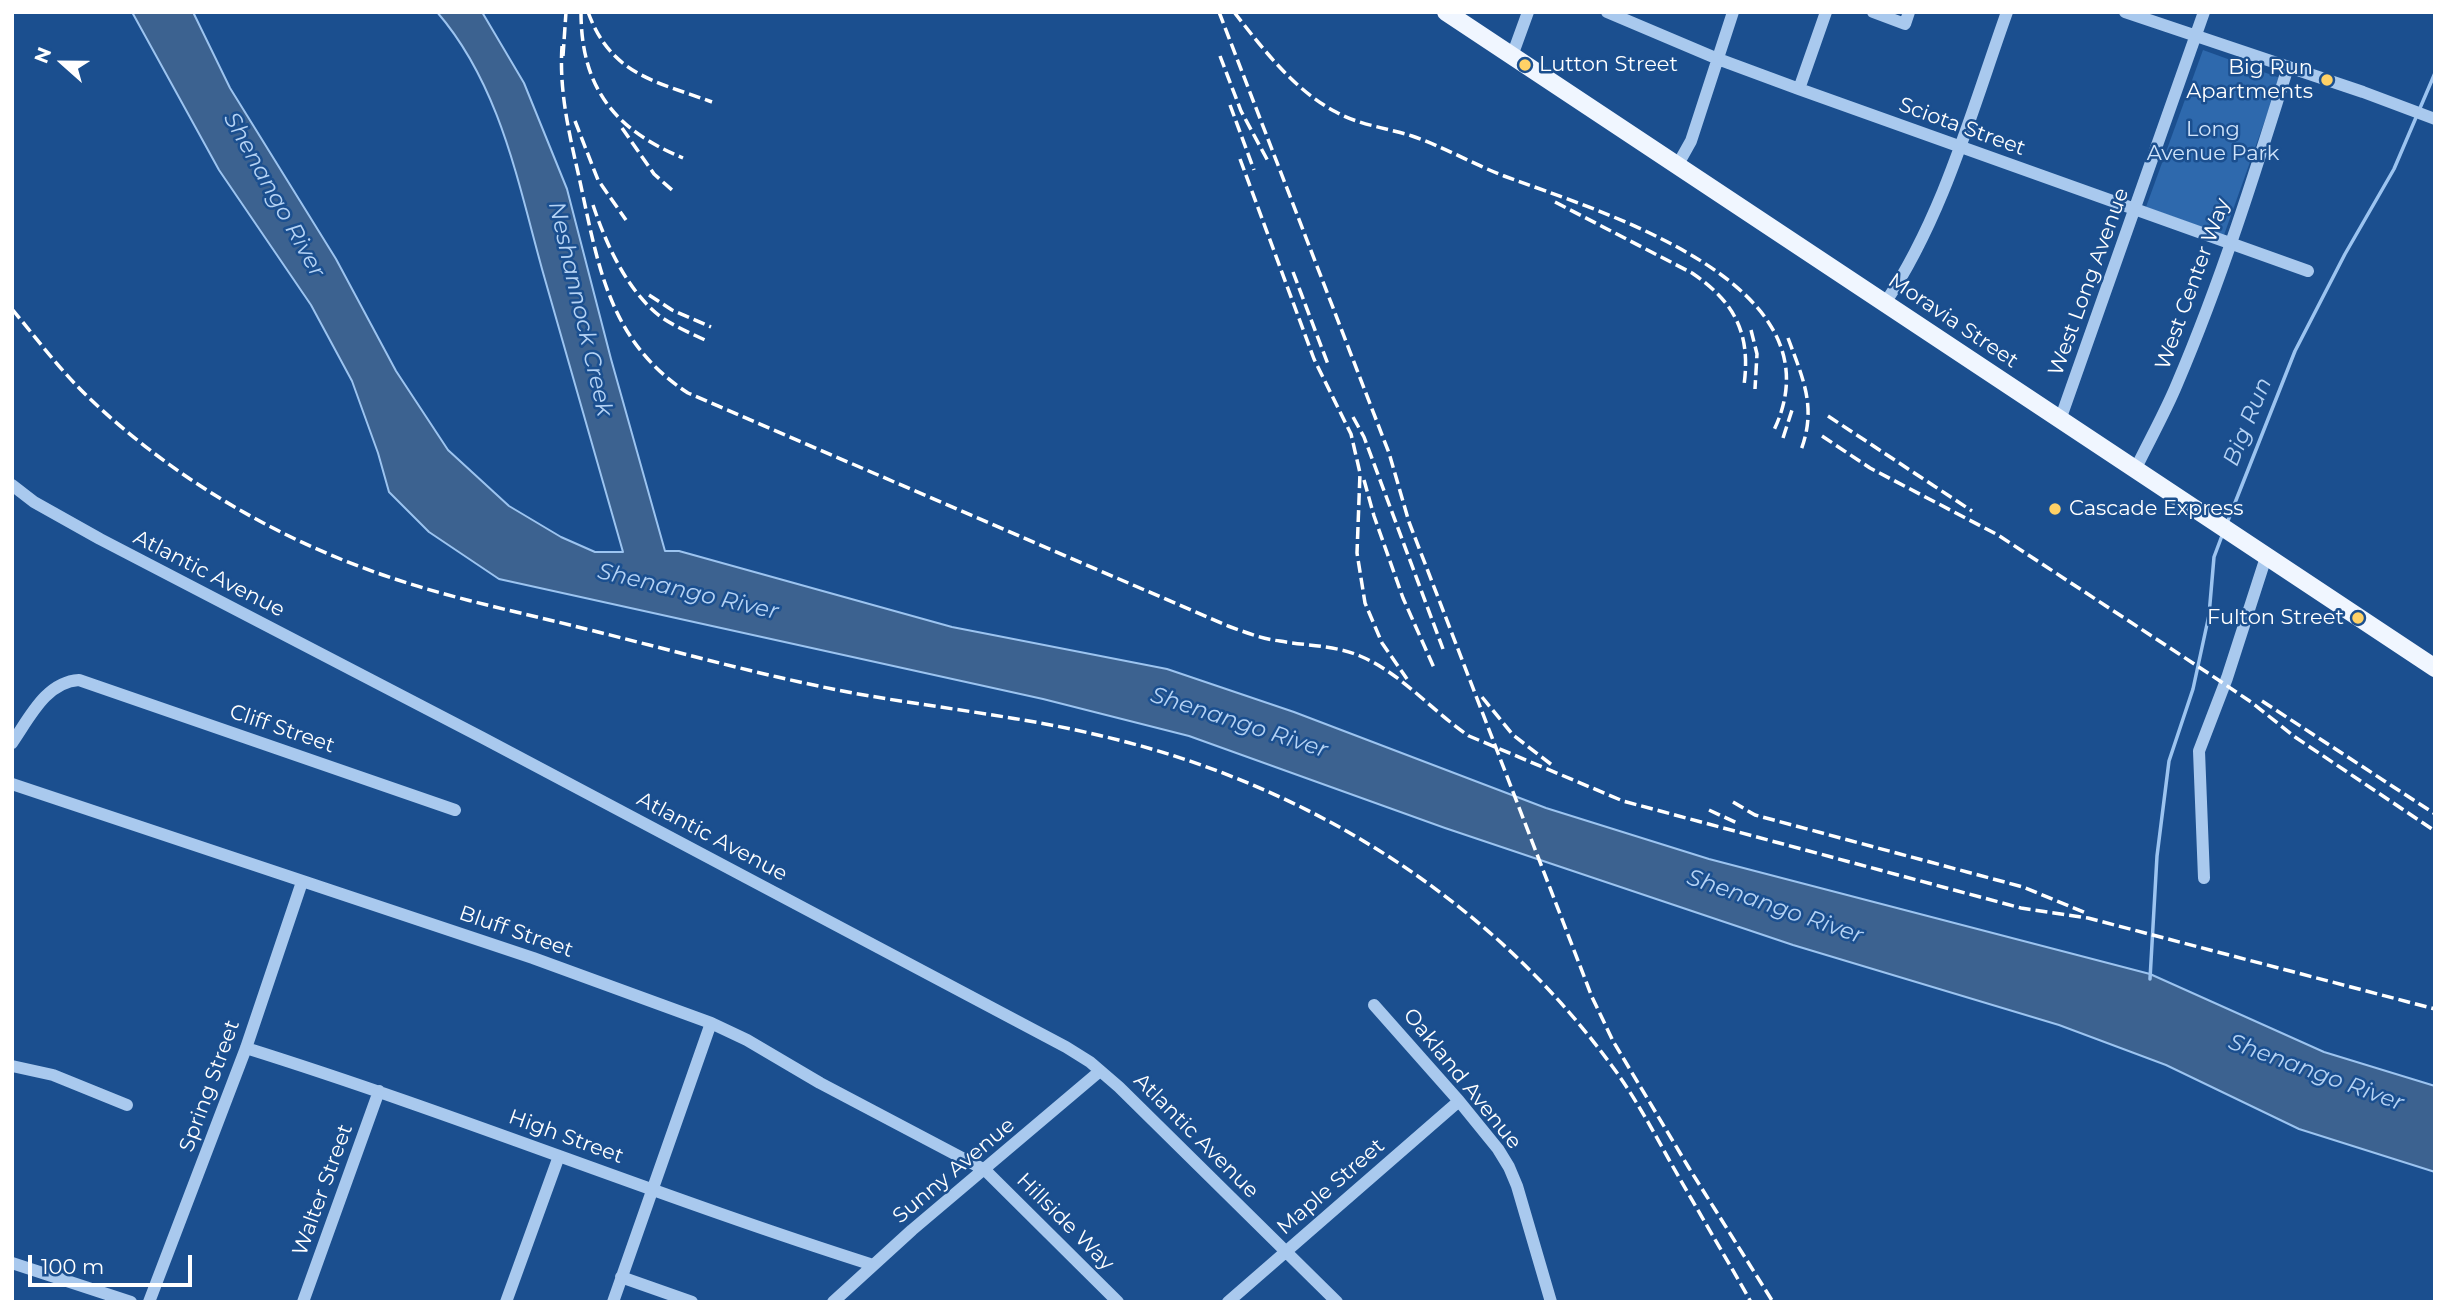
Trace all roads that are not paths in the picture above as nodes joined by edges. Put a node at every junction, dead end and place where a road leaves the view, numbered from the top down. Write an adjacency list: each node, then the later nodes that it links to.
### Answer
1 (1446, 12): 12 (main road, Moravia Street)
2 (1528, 12): 12 (street)
3 (1606, 12): 13 (street, Sciota Street)
4 (1733, 12): 13 (street)
5 (1826, 12): 15 (street)
6 (1873, 12): 7 (street)
7 (1909, 12)
8 (2007, 12): 17 (street)
9 (2125, 12): 11 (street)
10 (2204, 12): 11 (street, West Long Avenue)
11 (2195, 37): 14 (street); 19 (street, West Long Avenue)
12 (1512, 56): 18 (main road, Moravia Street)
13 (1718, 59): 15 (street, Sciota Street); 18 (street)
14 (2288, 67): 16 (street); 20 (street, West Center Way)
15 (1799, 89): 17 (street, Sciota Street)
16 (2434, 119)
17 (1958, 146): 19 (street, Sciota Street); 22 (street)
18 (1677, 166): 22 (main road, Moravia Street)
19 (2135, 210): 20 (street, Sciota Street); 23 (street, West Long Avenue)
20 (2229, 244): 21 (street, Sciota Street); 24 (street, West Center Way)
21 (2308, 271)
22 (1885, 303): 23 (main road, Moravia Street)
23 (2060, 420): 24 (main road, Moravia Street)
24 (2135, 470): 26 (main road, Moravia Street)
25 (12, 485): 39 (street, Atlantic Avenue)
26 (2266, 557): 27 (main road, Moravia Street); 33 (street)
27 (2413, 654): 28 (street); 29 (main road, Moravia Street)
28 (2435, 654)
29 (2435, 668)
30 (12, 743): 32 (street, Cliff Street)
31 (12, 784): 34 (street, Bluff Street)
32 (455, 810)
33 (2204, 878)
34 (302, 882): 36 (street, Bluff Street); 37 (street, Spring Street)
35 (1374, 1004): 41 (street, Oakland Avenue)
36 (711, 1023): 44 (street, Bluff Street); 45 (street)
37 (246, 1048): 40 (street, High Street); 51 (street, Spring Street)
38 (12, 1066): 42 (street)
39 (1100, 1070): 44 (street, Sunny Avenue); 46 (street, Atlantic Avenue)
40 (379, 1091): 43 (street, High Street); 52 (street, Walter Street)
41 (1459, 1101): 46 (street, Maple Street); 60 (street, Oakland Avenue)
42 (127, 1105)
43 (559, 1156): 45 (street, High Street); 53 (street)
44 (985, 1170): 48 (street, Sunny Avenue); 57 (street, Hillside Way)
45 (652, 1189): 48 (street, High Street); 49 (street)
46 (1285, 1253): 58 (street, Maple Street); 59 (street, Atlantic Avenue)
47 (12, 1263): 50 (street)
48 (873, 1265): 56 (street, Sunny Avenue)
49 (621, 1277): 54 (street); 55 (street)
50 (131, 1302)
51 (149, 1302)
52 (303, 1302)
53 (506, 1302)
54 (613, 1302)
55 (692, 1302)
56 (833, 1302)
57 (1118, 1302)
58 (1227, 1302)
59 (1337, 1302)
60 (1551, 1302)

